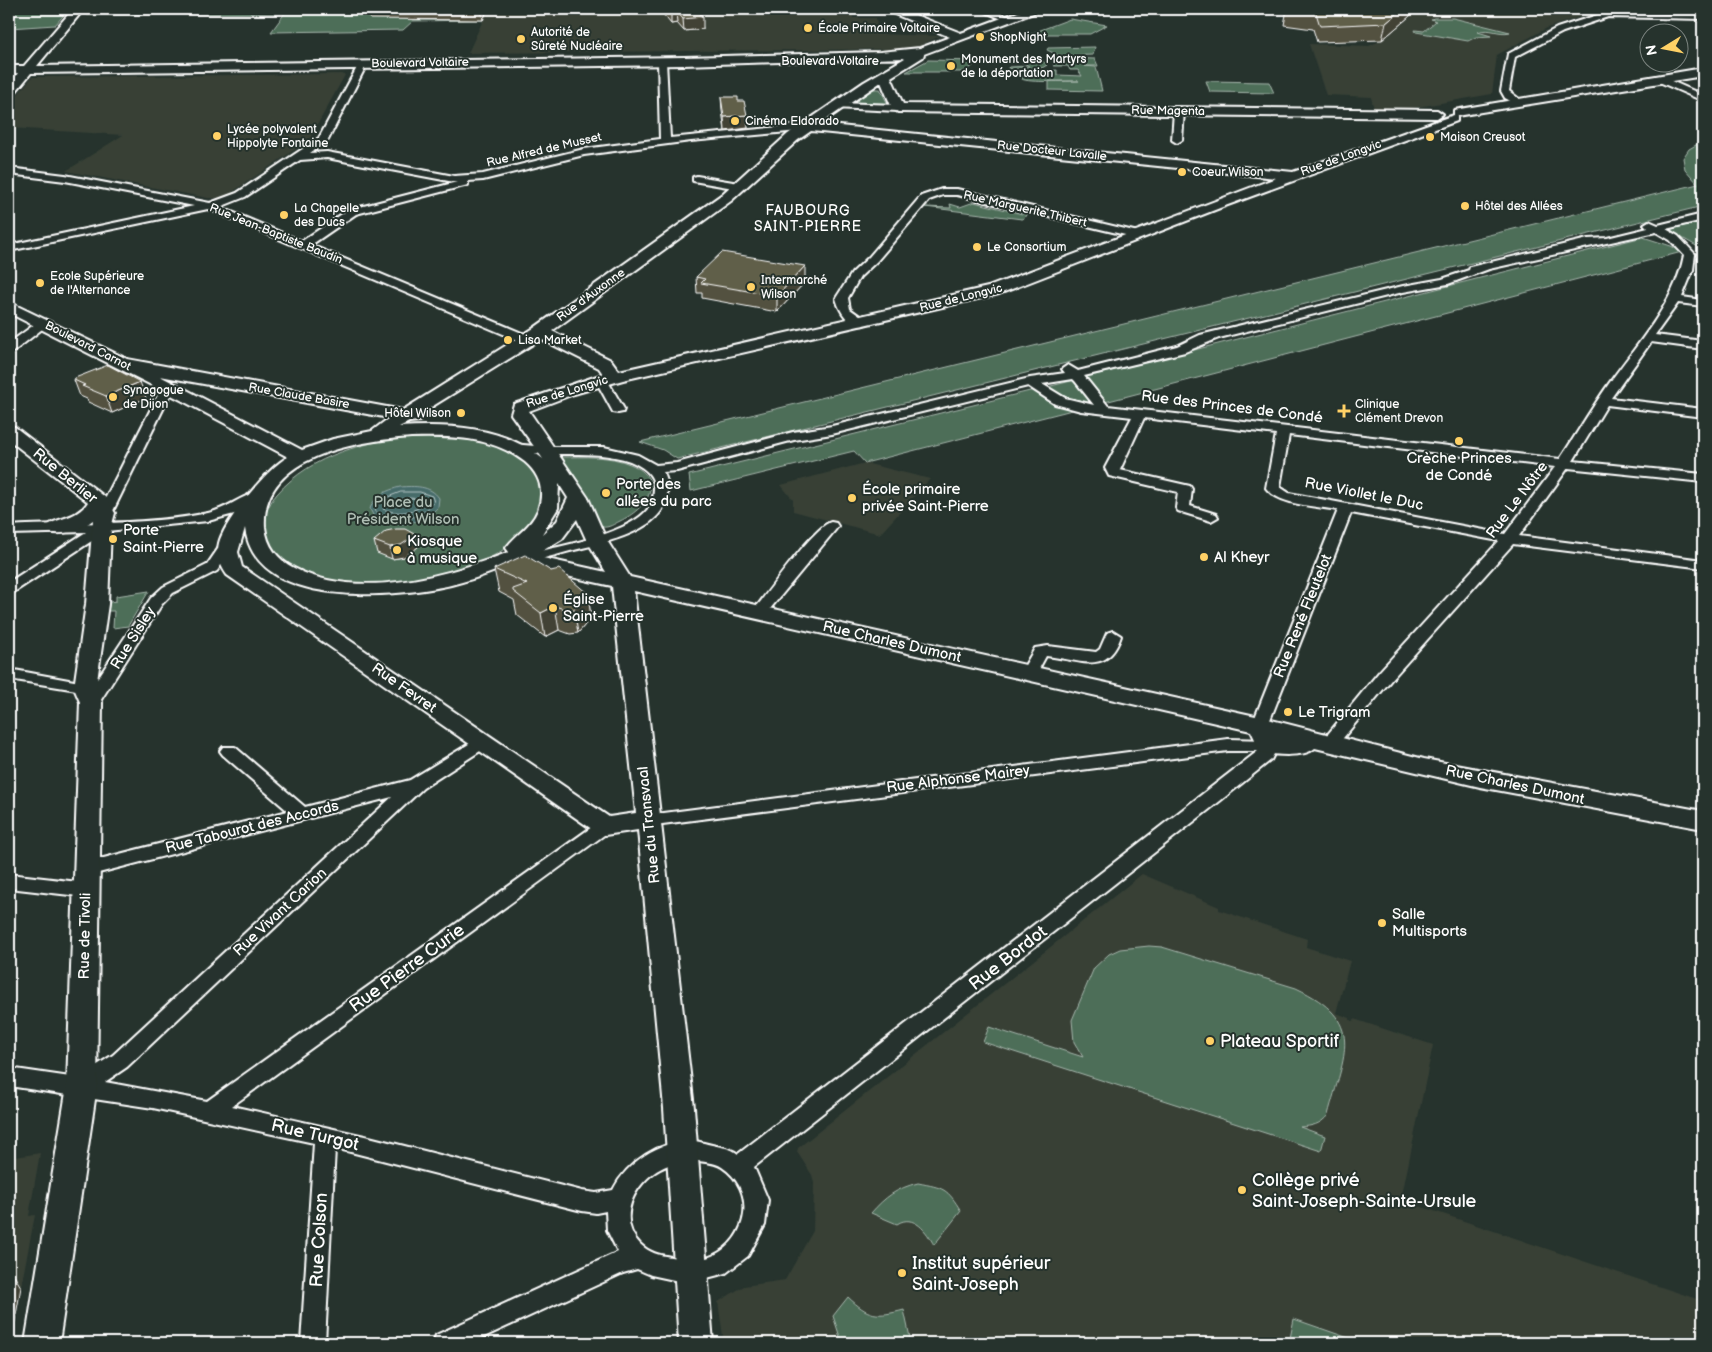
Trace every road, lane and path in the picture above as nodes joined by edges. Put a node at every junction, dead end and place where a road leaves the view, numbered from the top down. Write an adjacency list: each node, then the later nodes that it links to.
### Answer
1 (79, 9): 17 (street)
2 (891, 9): 9 (street)
3 (982, 9): 8 (street)
4 (1035, 9): 8 (street, Rue d'Auxonne)
5 (1623, 9): 6 (street)
6 (1603, 16): 7 (street); 25 (street)
7 (1703, 17)
8 (1010, 19): 9 (street, Rue d'Auxonne)
9 (961, 38): 10 (street, Rue d'Auxonne)
10 (919, 55): 16 (street, Rue d'Auxonne); 16 (street, Boulevard Voltaire)
11 (662, 61): 12 (street, Boulevard Voltaire); 14 (street, Boulevard Voltaire); 32 (street)
12 (684, 61): 13 (street, Boulevard Voltaire); 16 (street, Boulevard Voltaire)
13 (770, 62): 16 (street, Boulevard Voltaire); 16 (street, Boulevard Voltaire)
14 (363, 64): 17 (street, Boulevard Voltaire); 33 (street)
15 (9, 65): 17 (street, Boulevard Voltaire)
16 (889, 65): 21 (street, Rue d'Auxonne); 22 (street)
17 (31, 67): 18 (street, Boulevard Voltaire); 23 (street)
18 (9, 70)
19 (1703, 72): 20 (street, Rue de Longvic)
20 (1660, 79): 24 (street); 25 (street, Rue de Longvic)
21 (863, 85): 22 (street); 26 (street, Rue d'Auxonne); 30 (street, Rue d'Auxonne)
22 (890, 91): 27 (street)
23 (9, 92)
24 (1703, 98)
25 (1518, 102): 29 (street, Rue de Longvic)
26 (837, 106): 27 (street); 30 (street, Rue d'Auxonne)
27 (898, 108): 28 (street, Rue Magenta)
28 (1179, 111): 29 (street, Rue Magenta); 31 (street)
29 (1437, 118): 37 (street, Rue de Longvic)
30 (801, 130): 32 (street, Rue Alfred de Musset); 37 (street, Rue Docteur Lavalle); 41 (street, Rue d'Auxonne)
31 (1177, 140)
32 (665, 141): 38 (street, Rue Alfred de Musset)
33 (313, 148): 34 (street, Rue Alfred de Musset); 35 (street)
34 (327, 155): 35 (street, Rue Alfred de Musset); 39 (street, Rue Alfred de Musset)
35 (299, 157): 44 (street)
36 (9, 171): 44 (street, Rue Jean-Baptiste Baudin)
37 (1294, 176): 48 (street, Rue de Longvic)
38 (483, 177): 39 (street, Rue Alfred de Musset); 42 (street)
39 (454, 178): 43 (street)
40 (697, 179): 41 (street)
41 (739, 186): 57 (street, Rue d'Auxonne)
42 (444, 188): 43 (street)
43 (428, 193): 49 (street)
44 (207, 205): 49 (street, Rue Jean-Baptiste Baudin); 50 (street)
45 (1703, 210): 47 (street)
46 (1703, 217): 47 (street)
47 (1646, 228): 51 (street); 51 (street); 62 (street)
48 (1138, 235): 55 (street, Rue de Longvic); 55 (street, Rue Marguerite Thibert)
49 (303, 245): 57 (street, Rue Jean-Baptiste Baudin)
50 (9, 248)
51 (1686, 250): 52 (street, Rue Le Nôtre)
52 (1676, 299): 53 (street); 58 (street, Rue Le Nôtre)
53 (1703, 303)
54 (9, 307): 56 (street, Boulevard Carnot)
55 (860, 322): 63 (street, Rue de Longvic)
56 (42, 323): 60 (street); 61 (street, Boulevard Carnot)
57 (536, 335): 63 (street); 73 (street, Rue d'Auxonne)
58 (1649, 338): 59 (street); 68 (street, Rue Le Nôtre)
59 (1703, 346)
60 (9, 349)
61 (124, 364): 64 (street, Rue Claude Basire); 66 (street, Boulevard Carnot)
62 (1071, 372): 65 (street); 69 (street)
63 (605, 380): 70 (street); 79 (street, Rue de Longvic)
64 (216, 381): 67 (street); 73 (street, Rue Claude Basire)
65 (1030, 382): 69 (street, Rue des Princes de Condé); 82 (street)
66 (168, 387): 67 (street, Boulevard Carnot); 88 (street)
67 (187, 396): 80 (street, Boulevard Carnot)
68 (1603, 401): 72 (street); 81 (street, Rue Le Nôtre)
69 (1104, 408): 71 (street, Rue des Princes de Condé)
70 (618, 409)
71 (1140, 413): 74 (street, Rue des Princes de Condé); 89 (street)
72 (1703, 413)
73 (408, 416): 76 (street, Rue d'Auxonne); 77 (street, Rue Claude Basire)
74 (1283, 430): 81 (street, Rue des Princes de Condé); 87 (street, Rue Viollet le Duc)
75 (9, 431): 88 (street, Rue Berlier)
76 (376, 434): 77 (street); 80 (street)
77 (472, 434): 78 (street)
78 (517, 447): 79 (street); 83 (street)
79 (547, 451): 82 (street); 86 (street)
80 (300, 456): 85 (street)
81 (1564, 464): 84 (street, Rue des Princes de Condé); 97 (street, Rue Le Nôtre)
82 (657, 474): 96 (street)
83 (548, 476): 86 (street); 100 (street)
84 (1703, 478)
85 (257, 498): 90 (street); 94 (street); 95 (street)
86 (576, 506): 96 (street); 100 (street)
87 (1346, 507): 97 (street, Rue Viollet le Duc); 108 (street, Rue René Fleutelot)
88 (101, 514): 90 (street); 92 (street); 92 (street); 102 (street); 107 (street, Rue de Tivoli)
89 (1211, 517)
90 (207, 518): 95 (street)
91 (831, 526): 103 (street)
92 (56, 528): 93 (street)
93 (9, 530)
94 (255, 535): 95 (street); 100 (street)
95 (232, 537): 107 (street, Rue Sisley); 109 (street, Rue Fevret)
96 (596, 539): 98 (street); 101 (street, Rue du Transvaal)
97 (1509, 539): 99 (street, Rue Viollet le Duc); 110 (street, Rue Le Nôtre)
98 (524, 560): 100 (street); 101 (street, Rue Charles Dumont)
99 (1703, 564)
100 (495, 565)
101 (622, 581): 103 (street, Rue Charles Dumont); 114 (street, Rue du Transvaal)
102 (9, 589)
103 (760, 612): 106 (street, Rue Charles Dumont)
104 (1113, 636): 106 (street)
105 (9, 674): 107 (street)
106 (1028, 674): 108 (street, Rue Charles Dumont)
107 (88, 695): 117 (street, Rue de Tivoli)
108 (1264, 735): 110 (street, Rue Charles Dumont); 114 (street, Rue Alphonse Mairey); 124 (street, Rue Bordot)
109 (482, 742): 112 (street, Rue Vivant Carion); 116 (street, Rue Fevret)
110 (1328, 745): 115 (street, Rue Charles Dumont)
111 (229, 751): 113 (street)
112 (417, 784): 113 (street, Rue Tabourot des Accords); 120 (street, Rue Vivant Carion)
113 (302, 814): 117 (street, Rue Tabourot des Accords)
114 (648, 820): 116 (street); 123 (street, Rue du Transvaal)
115 (1703, 820)
116 (605, 826): 121 (street, Rue Pierre Curie)
117 (87, 880): 118 (street); 120 (street, Rue de Tivoli)
118 (9, 881)
119 (9, 1077): 120 (street, Rue Turgot)
120 (82, 1086): 121 (street, Rue Turgot); 128 (street, Rue de Tivoli)
121 (209, 1111): 122 (street, Rue Turgot)
122 (325, 1137): 125 (street, Rue Turgot); 129 (street, Rue Colson)
123 (682, 1152): 124 (street); 125 (street); 127 (street, Rue du Transvaal)
124 (740, 1165): 127 (street)
125 (618, 1199): 126 (street)
126 (638, 1258): 127 (street); 130 (street)
127 (689, 1272): 131 (street, Rue du Transvaal)
128 (42, 1343)
129 (313, 1343)
130 (445, 1343)
131 (696, 1343)

